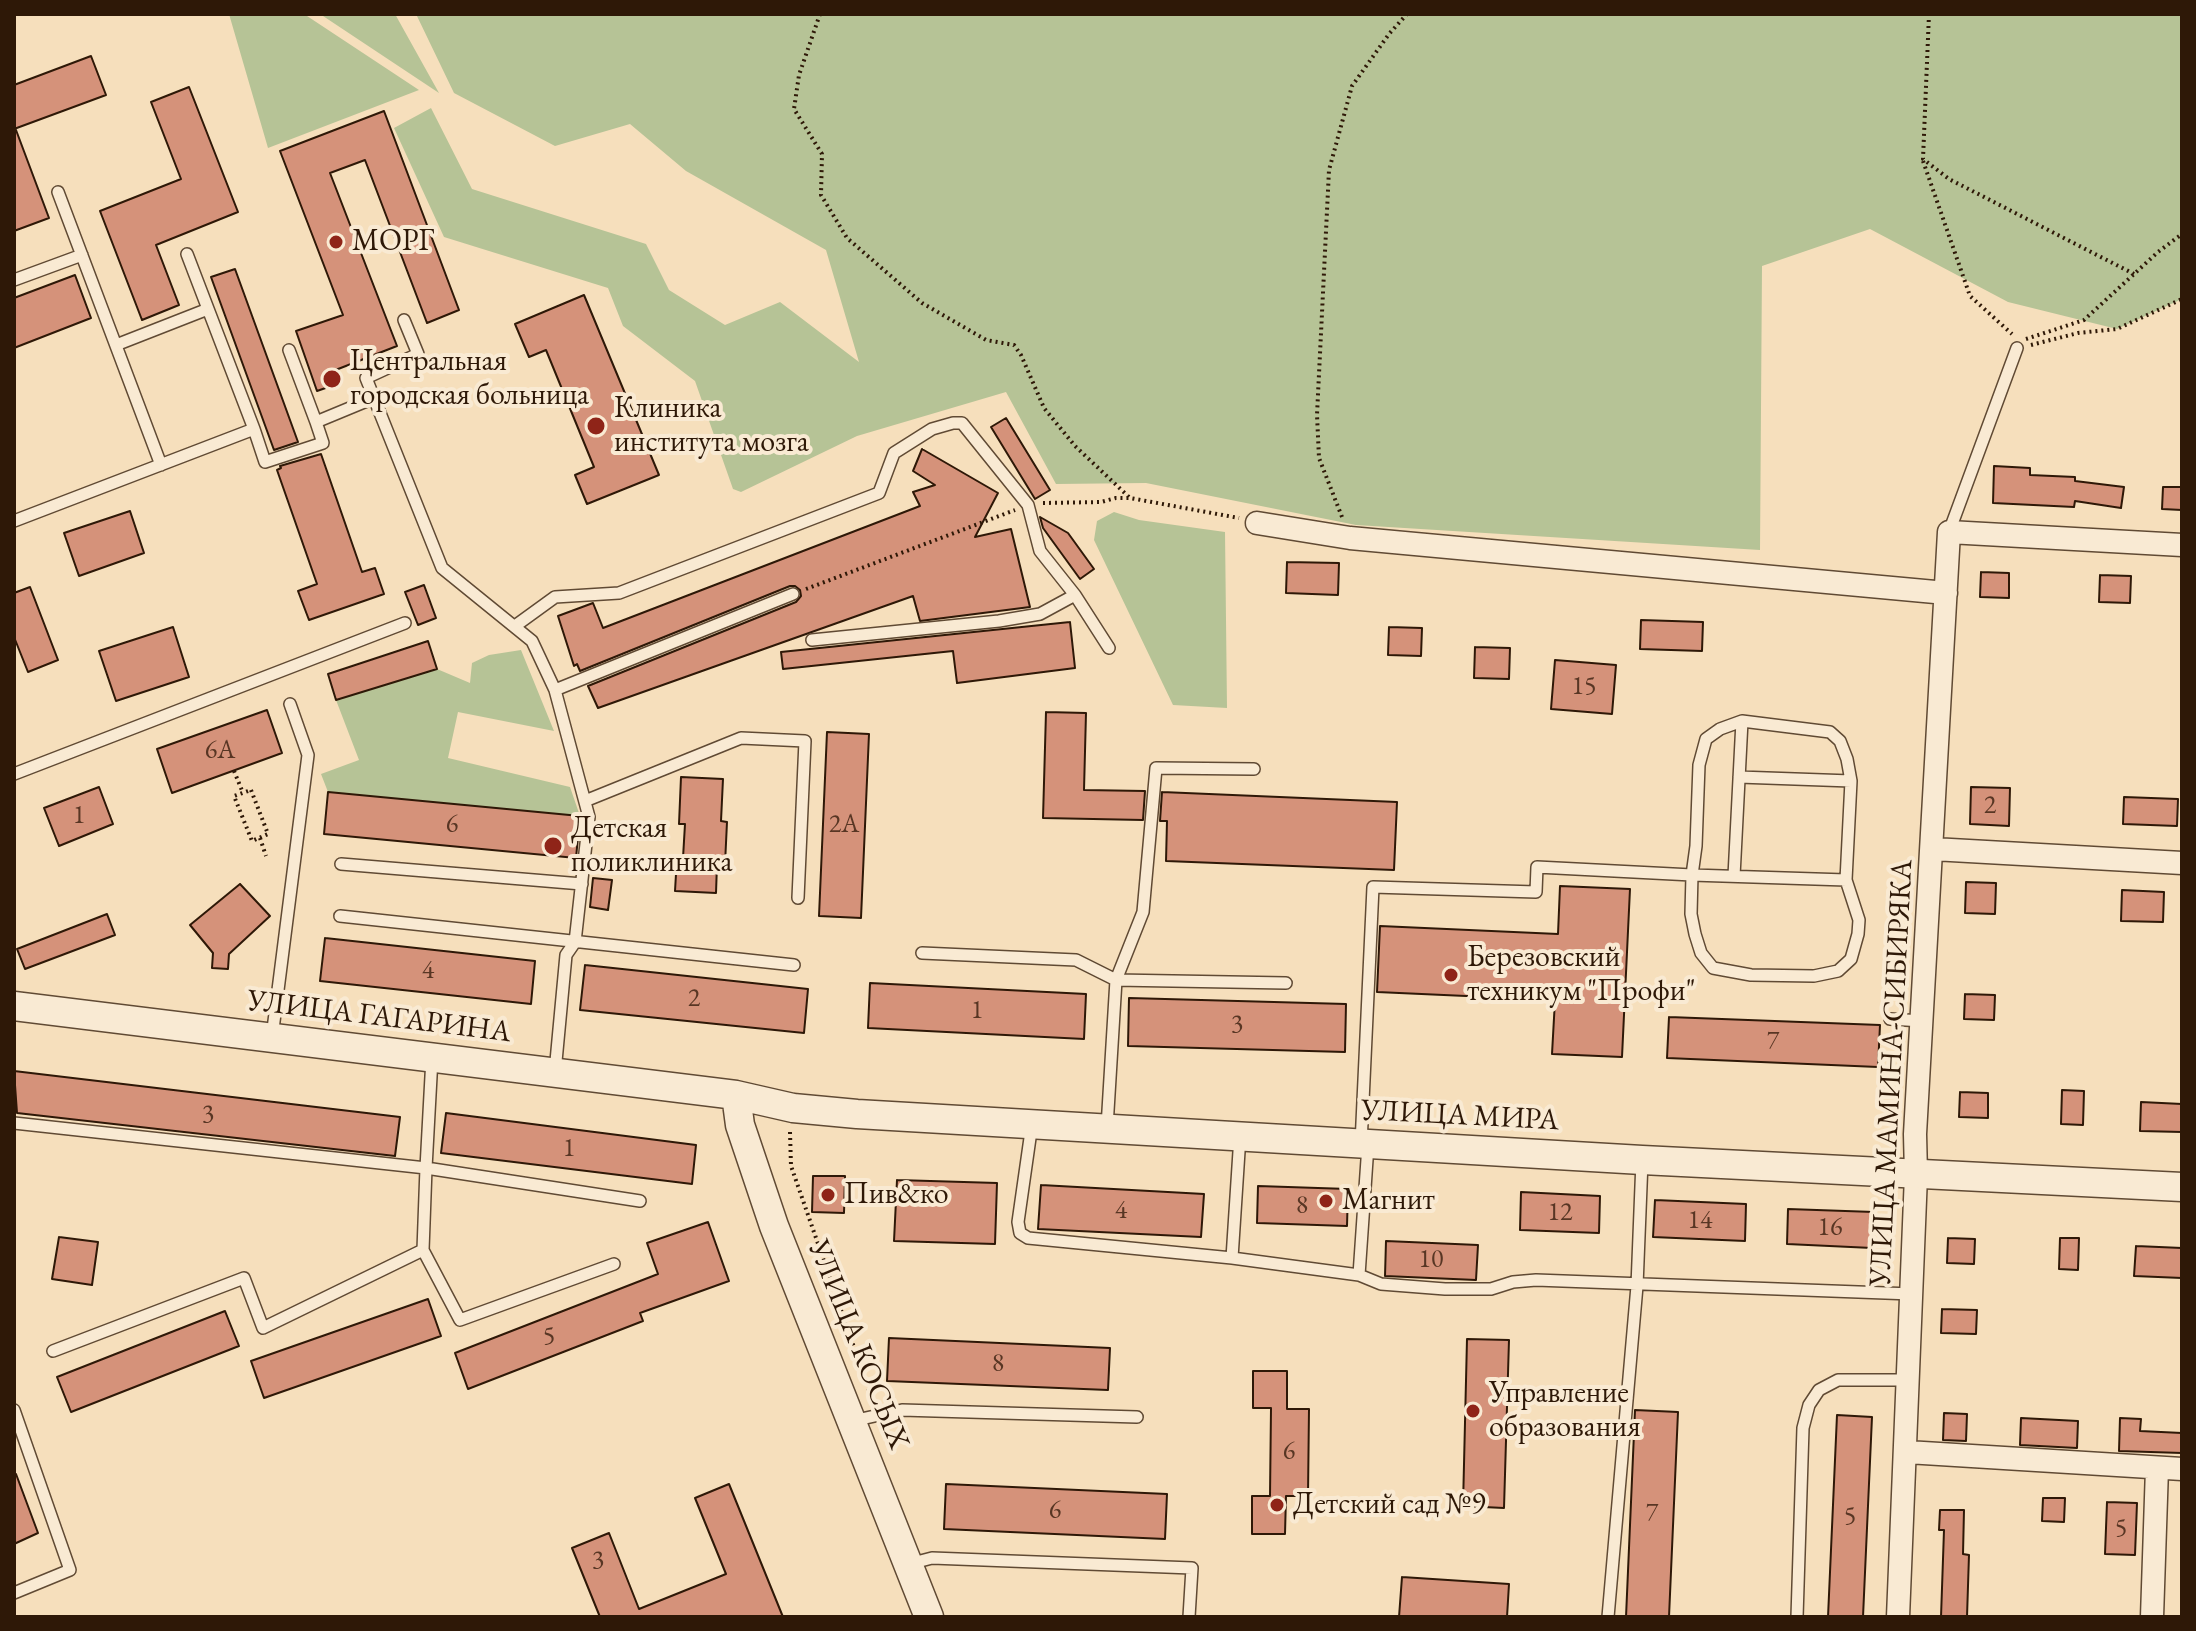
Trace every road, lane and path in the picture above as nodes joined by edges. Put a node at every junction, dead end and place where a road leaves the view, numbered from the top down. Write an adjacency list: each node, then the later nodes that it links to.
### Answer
1 (820, 14): 21 (path)
2 (1407, 14): 26 (path)
3 (1929, 14): 4 (path)
4 (1923, 159): 9 (path); 9 (path)
5 (58, 192): 8 (lane)
6 (2182, 234): 9 (path)
7 (187, 254): 12 (lane)
8 (82, 255): 10 (lane); 14 (lane)
9 (2134, 274)
10 (14, 280)
11 (2182, 299): 15 (path)
12 (208, 309): 14 (lane); 19 (lane)
13 (404, 320): 17 (lane)
14 (116, 345): 20 (lane)
15 (2017, 348): 25 (lane)
16 (289, 350): 18 (lane)
17 (374, 398): 18 (lane); 32 (lane)
18 (316, 422): 19 (lane)
19 (254, 429): 20 (lane)
20 (161, 465): 23 (lane)
21 (1130, 498): 22 (path); 24 (path)
22 (1028, 505): 29 (path); 30 (lane); 32 (lane)
23 (14, 521)
24 (1257, 523): 26 (street)
25 (1949, 532): 27 (street); 28 (street, УЛИЦА МАМИНА-СИБИРЯКА)
26 (1350, 538): 28 (street)
27 (2182, 545)
28 (1946, 593): 46 (street, УЛИЦА МАМИНА-СИБИРЯКА)
29 (793, 594): 35 (lane)
30 (1075, 595): 33 (lane); 34 (lane)
31 (405, 623): 40 (lane)
32 (515, 626): 35 (lane)
33 (812, 640)
34 (1109, 648)
35 (555, 690): 44 (lane)
36 (290, 704): 64 (lane)
37 (1742, 721): 41 (lane); 42 (lane); 50 (lane)
38 (1254, 769): 59 (lane)
39 (234, 771): 43 (path)
40 (14, 774)
41 (1739, 777): 42 (lane); 51 (lane)
42 (1851, 781): 52 (lane)
43 (243, 793): 45 (path); 45 (path)
44 (585, 801): 53 (lane); 54 (lane)
45 (260, 838): 47 (path)
46 (1933, 849): 48 (street); 63 (street, УЛИЦА МАМИНА-СИБИРЯКА)
47 (266, 856)
48 (2182, 863)
49 (341, 864): 53 (lane)
50 (1692, 875): 51 (lane); 52 (lane); 73 (lane)
51 (1734, 876): 52 (lane)
52 (1846, 880)
53 (582, 884): 56 (lane)
54 (798, 898)
55 (340, 916): 56 (lane)
56 (575, 942): 58 (lane); 66 (lane)
57 (922, 953): 59 (lane)
58 (794, 965)
59 (1116, 980): 60 (lane); 70 (lane)
60 (1286, 983)
61 (14, 1007): 64 (street, УЛИЦА ГАГАРИНА)
62 (1890, 1019): 63 (lane)
63 (1922, 1021): 76 (street, УЛИЦА МАМИНА-СИБИРЯКА)
64 (272, 1038): 65 (street, УЛИЦА ГАГАРИНА)
65 (432, 1058): 66 (street, УЛИЦА ГАГАРИНА); 75 (lane)
66 (555, 1073): 67 (street, УЛИЦА ГАГАРИНА)
67 (736, 1095): 69 (street, УЛИЦА МИРА); 89 (street, УЛИЦА КОСЫХ)
68 (14, 1123): 75 (lane)
69 (1032, 1123): 70 (street, УЛИЦА МИРА); 80 (lane)
70 (1106, 1127): 72 (street, УЛИЦА МИРА)
71 (790, 1129): 89 (path)
72 (1240, 1135): 73 (street, УЛИЦА МИРА); 80 (lane)
73 (1364, 1144): 74 (street, УЛИЦА МИРА); 82 (lane)
74 (1642, 1160): 76 (street, УЛИЦА МИРА); 83 (lane)
75 (426, 1168): 78 (lane); 79 (lane)
76 (1916, 1175): 77 (street, УЛИЦА МИРА); 84 (street, УЛИЦА МАМИНА-СИБИРЯКА)
77 (2182, 1187)
78 (640, 1201)
79 (423, 1250): 81 (lane); 85 (lane)
80 (1232, 1258): 82 (lane)
81 (614, 1264)
82 (1359, 1275): 83 (lane)
83 (1637, 1286): 84 (lane); 97 (lane)
84 (1912, 1294): 86 (street, УЛИЦА МАМИНА-СИБИРЯКА)
85 (53, 1351)
86 (1909, 1380): 90 (street, УЛИЦА МАМИНА-СИБИРЯКА); 98 (lane)
87 (14, 1410): 94 (lane)
88 (1137, 1417): 89 (lane)
89 (864, 1418): 93 (street, УЛИЦА КОСЫХ)
90 (1907, 1452): 91 (street); 99 (street, УЛИЦА МАМИНА-СИБИРЯКА)
91 (2157, 1468): 92 (street); 100 (street)
92 (2182, 1469)
93 (908, 1564): 95 (street, УЛИЦА КОСЫХ); 96 (lane)
94 (14, 1593)
95 (929, 1617)
96 (1189, 1617)
97 (1608, 1617)
98 (1797, 1617)
99 (1898, 1617)
100 (2152, 1617)

